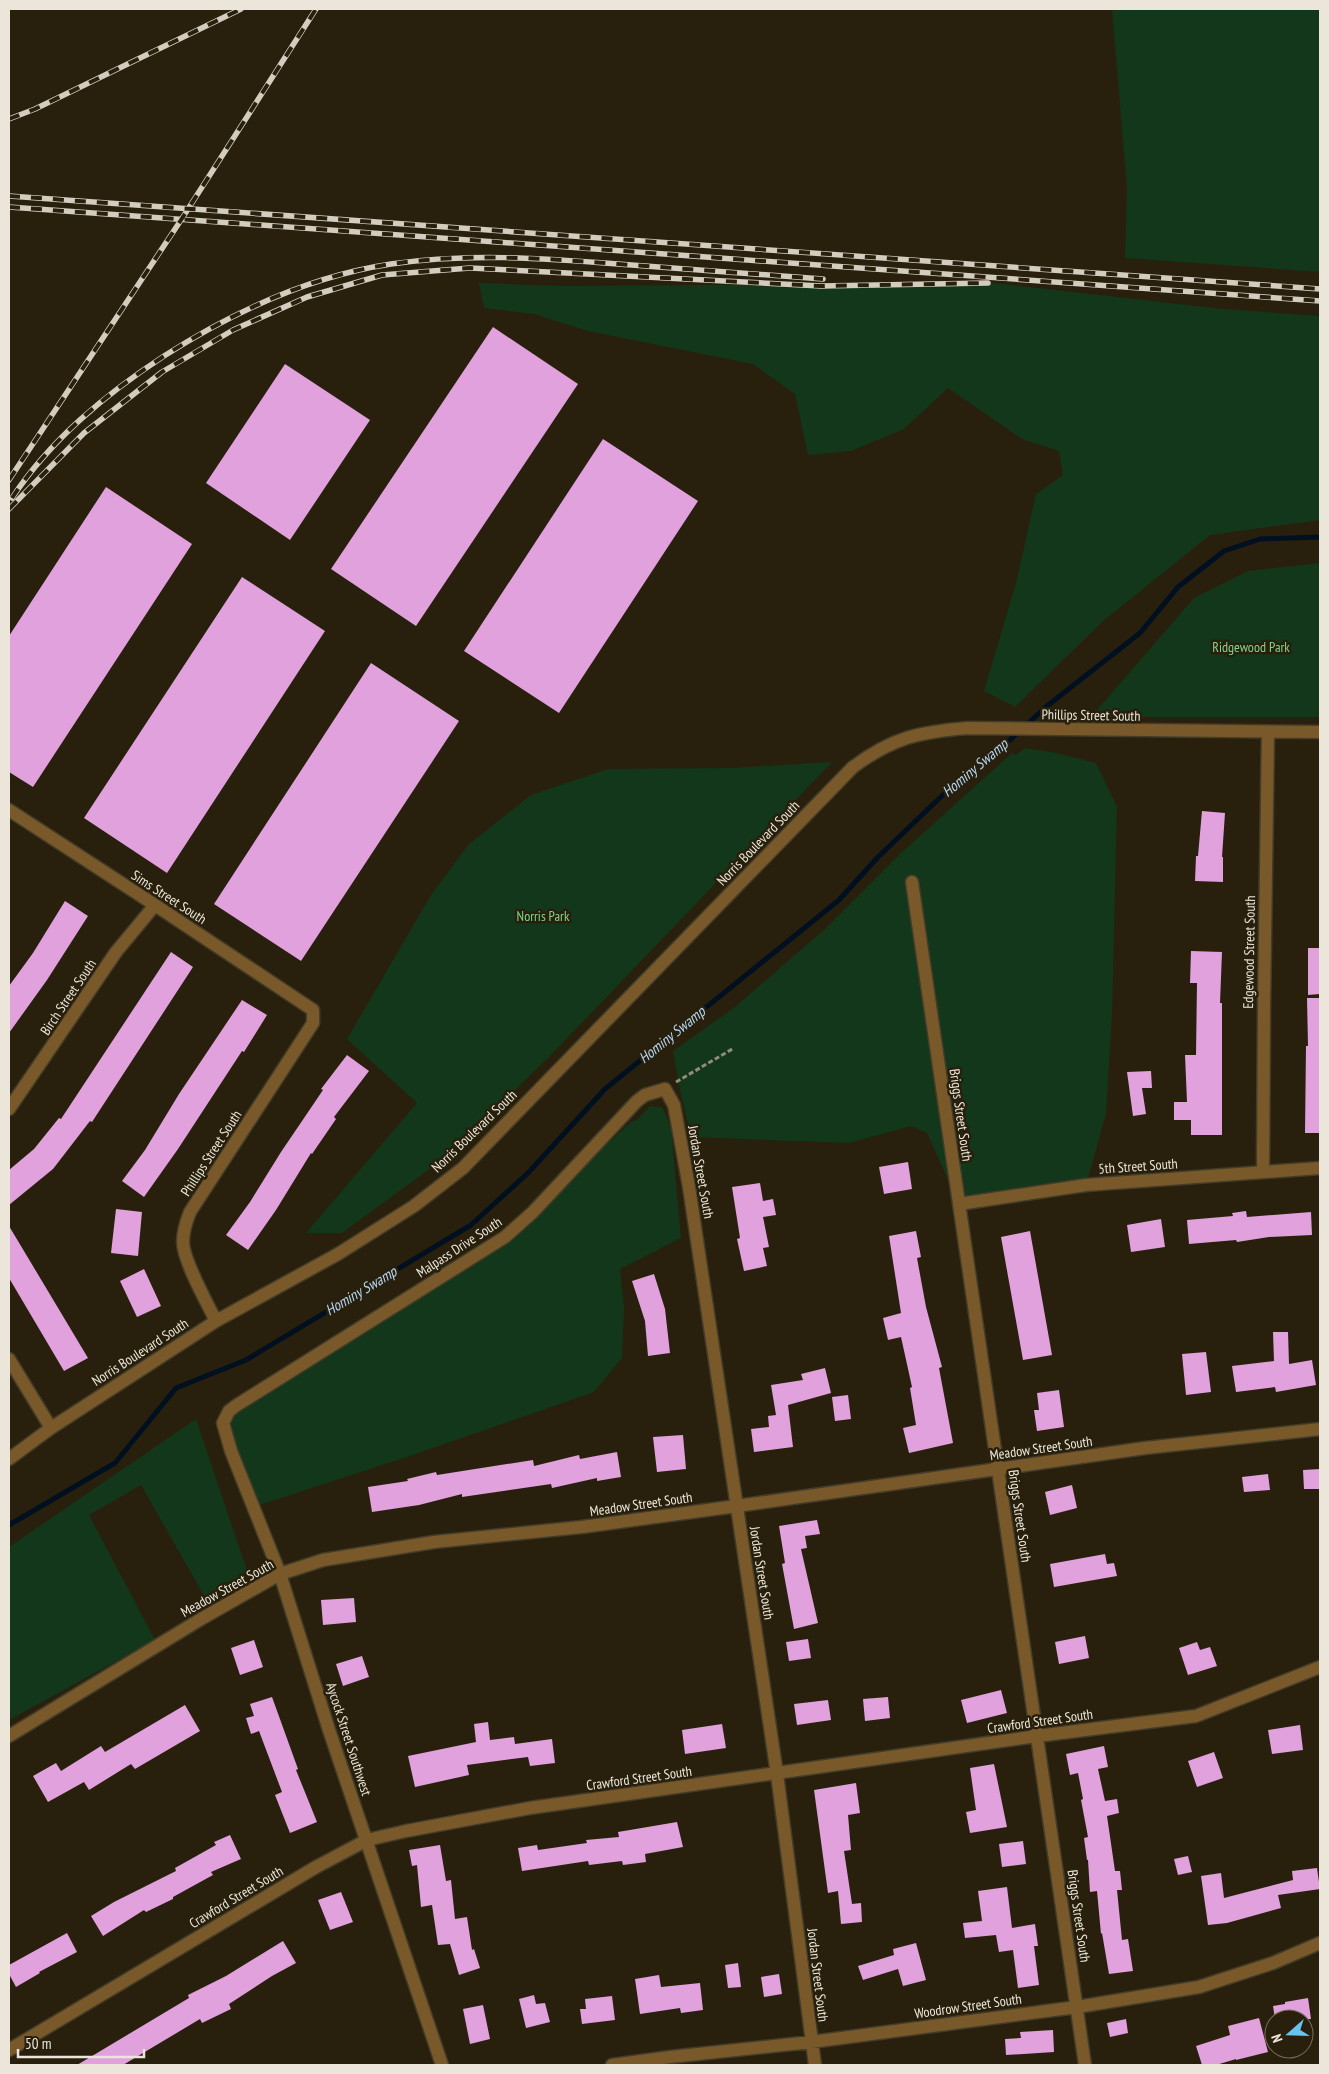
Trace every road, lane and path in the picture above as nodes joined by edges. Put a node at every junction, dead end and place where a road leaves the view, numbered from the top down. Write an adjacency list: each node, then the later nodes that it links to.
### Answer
1 (1268, 732): 2 (street, Phillips Street South); 3 (street, Phillips Street South); 12 (street, Edgewood Street South)
2 (1320, 732)
3 (867, 756): 14 (street, Norris Boulevard South)
4 (9, 810): 6 (street, Sims Street South)
5 (912, 882): 13 (street, Briggs Street South)
6 (155, 904): 7 (street, Sims Street South); 10 (street, Birch Street South)
7 (313, 1010): 14 (street, Phillips Street South)
8 (734, 1048): 9 (path)
9 (665, 1089): 16 (street, Malpass Drive South); 21 (street, Jordan Street South)
10 (9, 1109)
11 (1320, 1168): 12 (street, 5th Street South)
12 (1264, 1172): 13 (street, 5th Street South)
13 (959, 1204): 20 (street, Briggs Street South)
14 (216, 1321): 17 (street, Norris Boulevard South)
15 (9, 1359): 17 (street)
16 (224, 1423): 22 (street, Aycock Street Southwest)
17 (52, 1428): 19 (street, Norris Boulevard South)
18 (1320, 1429): 20 (street, Meadow Street South)
19 (9, 1459)
20 (998, 1470): 21 (street, Meadow Street South); 25 (street, Briggs Street South)
21 (737, 1506): 22 (street, Meadow Street South); 26 (street, Jordan Street South)
22 (280, 1574): 24 (street, Meadow Street South); 27 (street, Aycock Street Southwest)
23 (1320, 1667): 25 (street, Crawford Street South)
24 (9, 1736)
25 (1037, 1736): 26 (street, Crawford Street South); 29 (street, Briggs Street South)
26 (777, 1774): 27 (street, Crawford Street South); 30 (street, Jordan Street South)
27 (367, 1840): 31 (street, Crawford Street South); 32 (street, Aycock Street Southwest)
28 (1320, 1943): 29 (street, Woodrow Street South)
29 (1077, 2006): 30 (street, Woodrow Street South); 35 (street, Briggs Street South)
30 (811, 2042): 33 (street, Woodrow Street South); 34 (street, Jordan Street South)
31 (9, 2050)
32 (442, 2065)
33 (612, 2065)
34 (815, 2065)
35 (1085, 2065)

